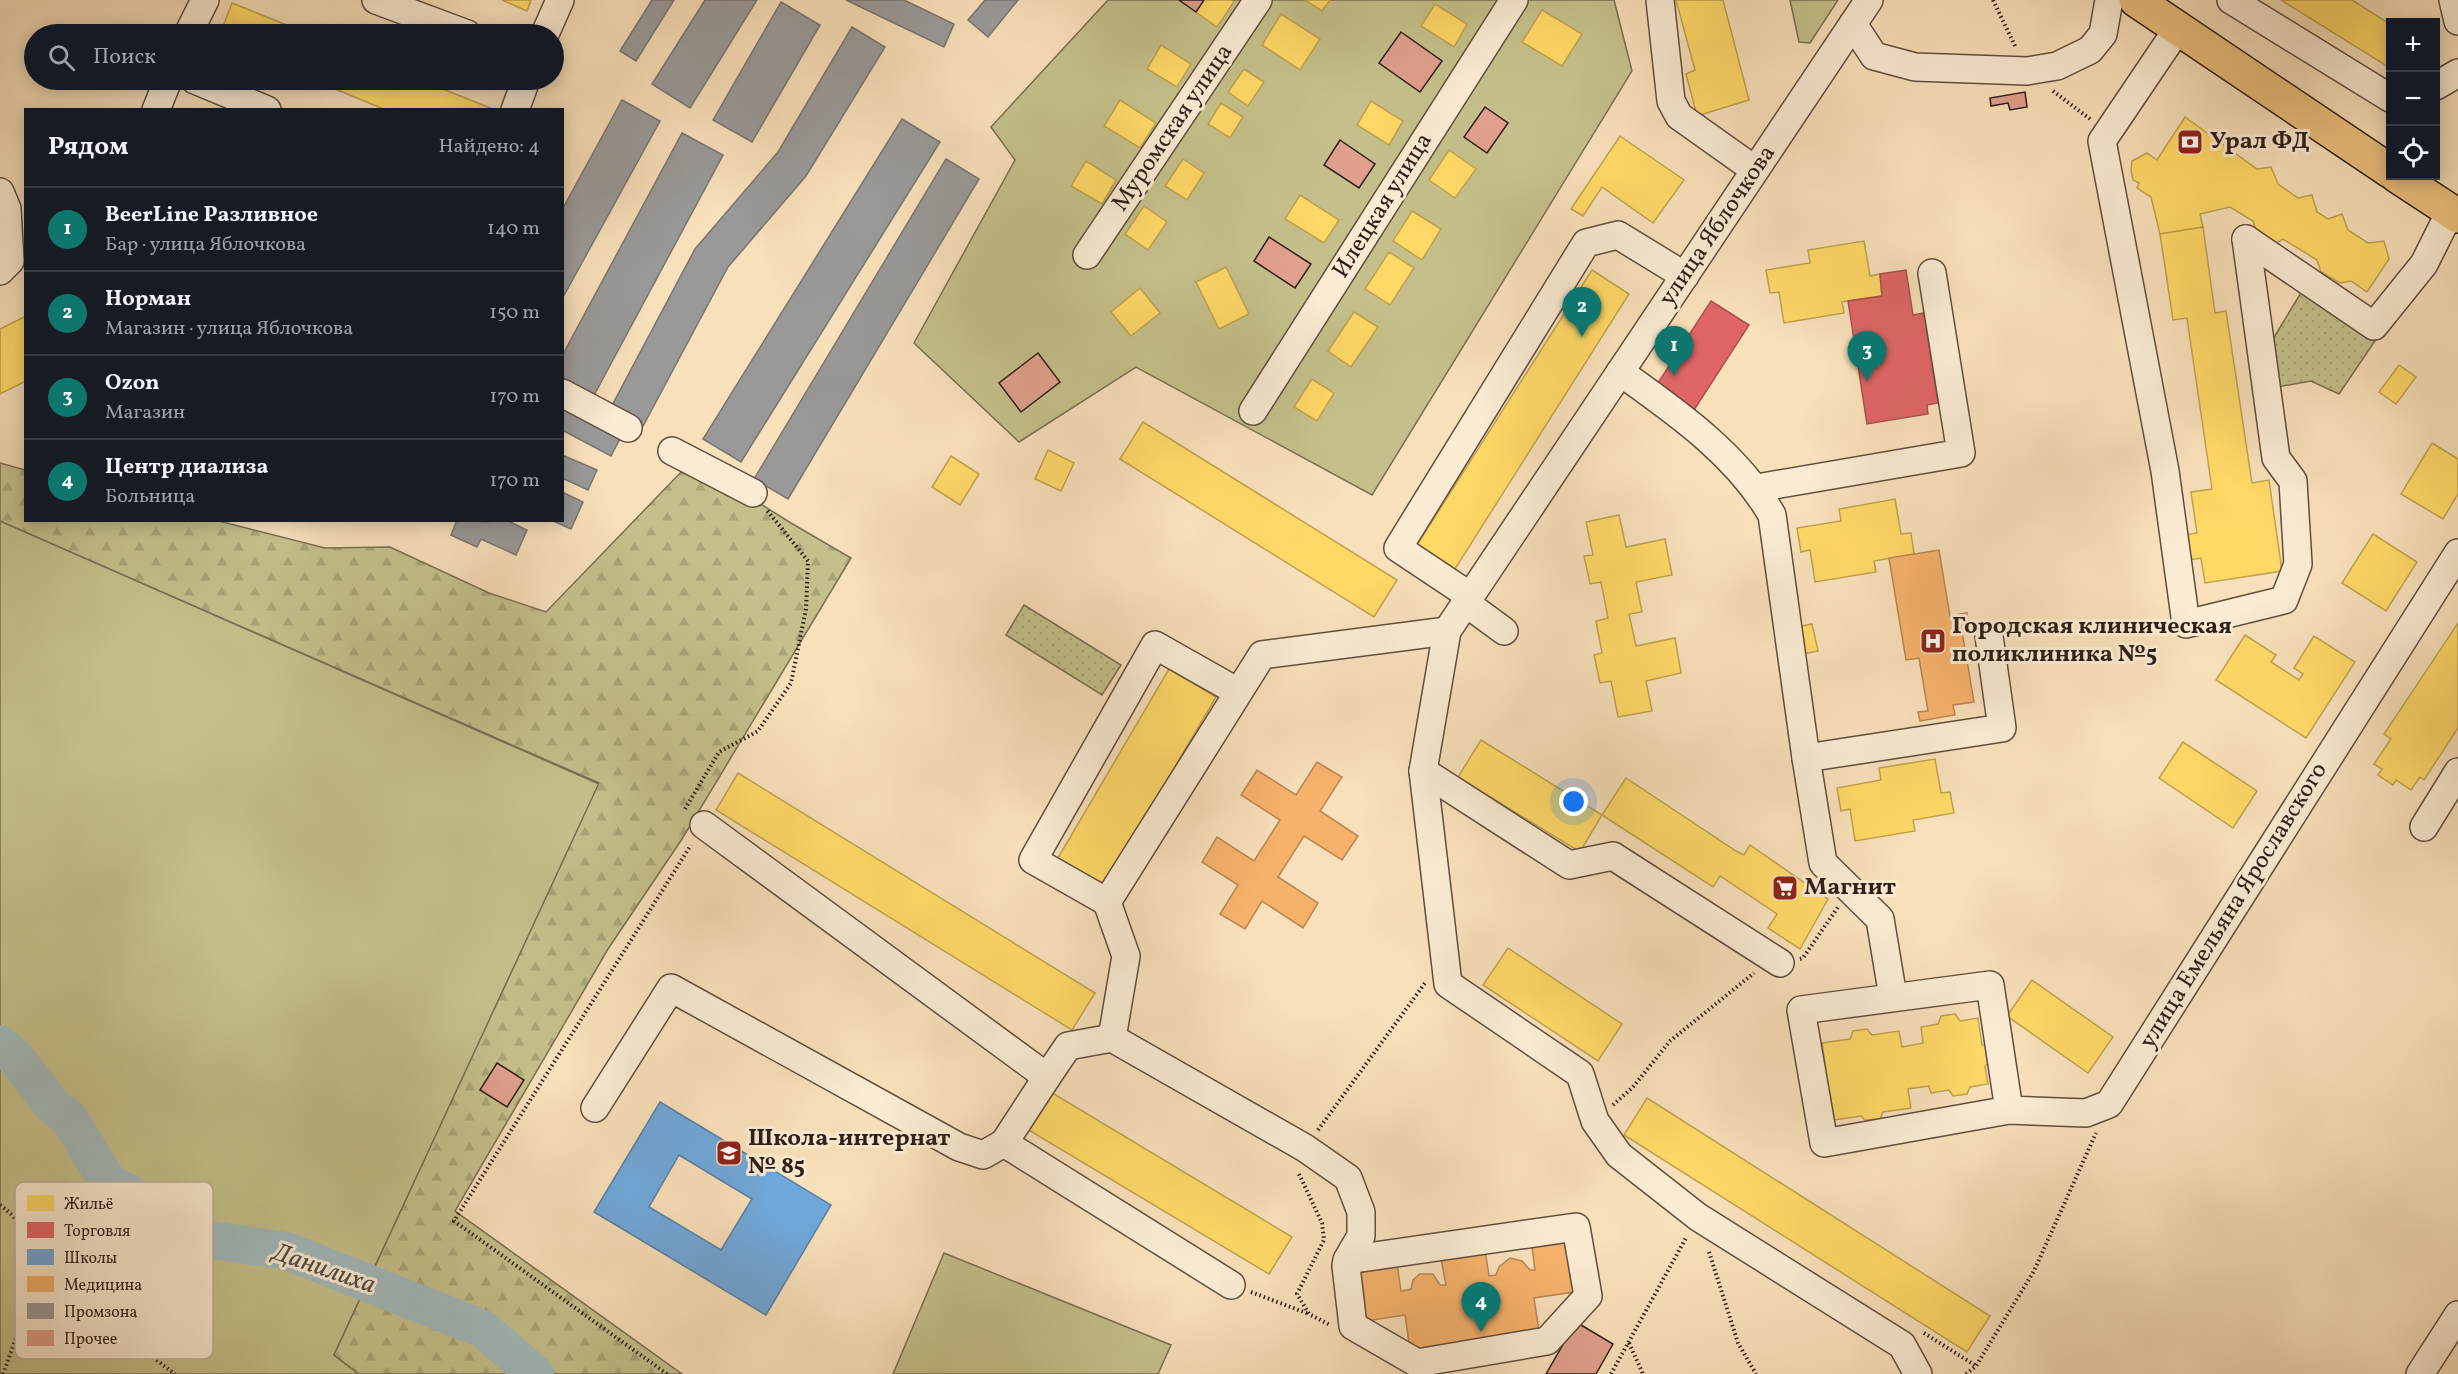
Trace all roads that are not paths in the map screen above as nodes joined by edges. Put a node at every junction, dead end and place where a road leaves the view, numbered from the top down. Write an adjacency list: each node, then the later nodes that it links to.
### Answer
1 (204, 0): 13 (street)
2 (376, 0): 14 (street)
3 (560, 0): 15 (street)
4 (1258, 0): 32 (street, Муромская улица)
5 (1514, 0): 38 (street, Илецкая улица)
6 (1660, 0): 28 (street)
7 (1869, 0): 16 (street, улица Яблочкова)
8 (2109, 0): 16 (street)
9 (2136, 0): 17 (main road)
10 (2231, 0): 23 (street)
11 (2453, 0): 12 (street)
12 (2458, 21)
13 (193, 24)
14 (440, 24)
15 (549, 24)
16 (1853, 24): 28 (street, улица Яблочкова)
17 (2179, 27): 27 (main road); 31 (street)
18 (2458, 73): 19 (street)
19 (2440, 84)
20 (164, 90): 24 (street)
21 (219, 90): 25 (street)
22 (522, 90): 26 (street)
23 (2386, 95)
24 (157, 108)
25 (262, 108)
26 (516, 108)
27 (2386, 168)
28 (1755, 170): 35 (street, улица Яблочкова)
29 (2403, 180): 31 (main road)
30 (8, 204): 33 (street)
31 (2454, 214)
32 (1087, 255)
33 (0, 271)
34 (1932, 273): 41 (street)
35 (1685, 276): 36 (street, улица Яблочкова); 44 (street)
36 (1620, 372): 41 (street); 44 (street, улица Яблочкова)
37 (564, 394): 39 (street)
38 (1252, 411)
39 (628, 428)
40 (672, 451): 42 (street)
41 (1757, 488): 49 (street)
42 (753, 493)
43 (2457, 557): 60 (street, улица Емельяна Ярославского)
44 (1468, 599): 45 (street, улица Яблочкова); 46 (street)
45 (1447, 631): 48 (street); 50 (street)
46 (1504, 631)
47 (1989, 636): 49 (street)
48 (1238, 692): 54 (street); 54 (street)
49 (1806, 758): 56 (street)
50 (1424, 771): 55 (street); 66 (street)
51 (2458, 772): 53 (street)
52 (704, 825): 58 (street)
53 (2424, 827)
54 (1107, 902): 57 (street)
55 (1780, 963)
56 (1893, 997): 60 (street); 60 (street)
57 (1112, 1038): 58 (street); 62 (street)
58 (1047, 1077): 61 (street)
59 (595, 1108): 61 (street)
60 (2009, 1110)
61 (1004, 1143): 63 (street)
62 (1347, 1260): 62 (street)
63 (1231, 1285)
64 (2458, 1315): 65 (street)
65 (2450, 1346): 67 (street)
66 (1918, 1374)
67 (2420, 1374)

